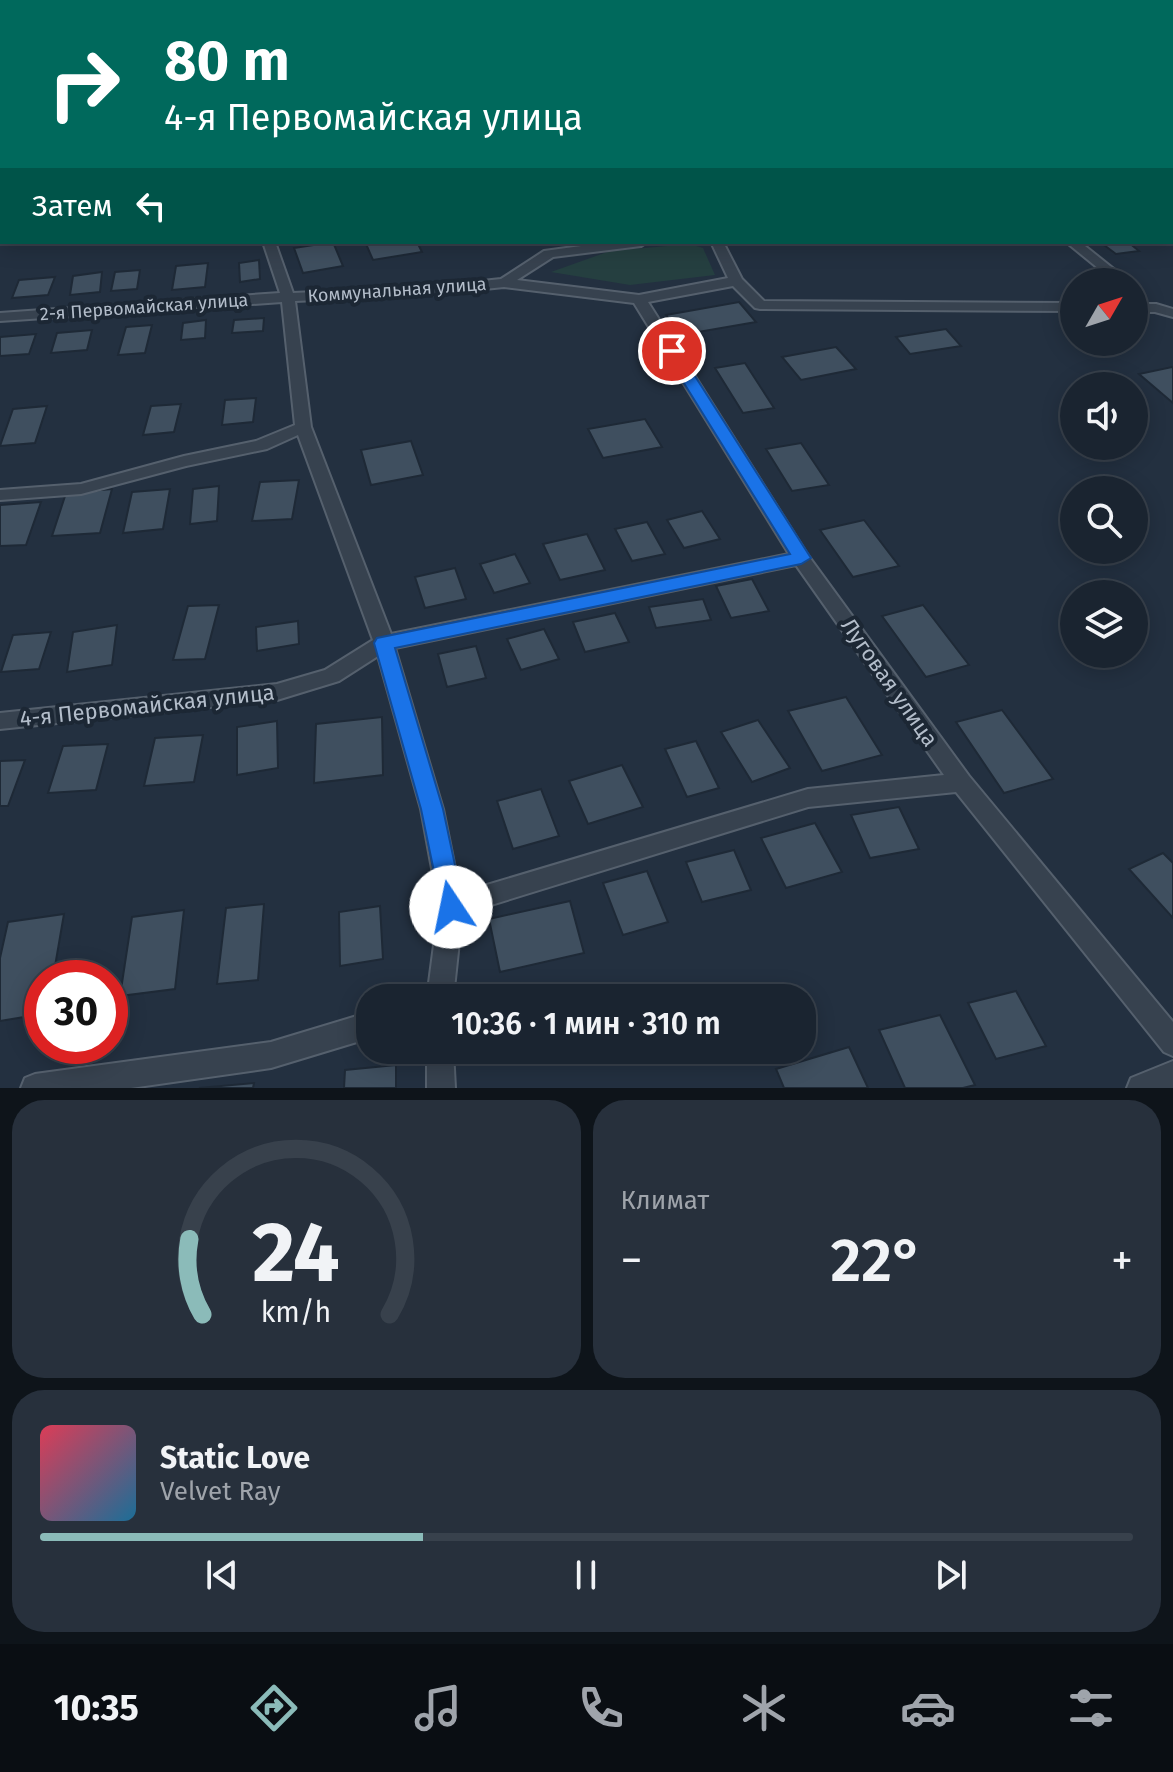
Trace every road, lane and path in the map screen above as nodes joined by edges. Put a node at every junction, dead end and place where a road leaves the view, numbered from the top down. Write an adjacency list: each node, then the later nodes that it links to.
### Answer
1 (270, 244): 9 (street)
2 (609, 244): 5 (street, Коммунальная улица)
3 (718, 244): 7 (street)
4 (1075, 244): 6 (street)
5 (544, 248): 8 (street, Коммунальная улица)
6 (1105, 268)
7 (736, 281): 10 (street); 12 (street)
8 (504, 283): 9 (street, Коммунальная улица); 10 (street)
9 (288, 297): 16 (street, 2-я Первомайская улица); 17 (street)
10 (639, 299): 19 (street, Луговая улица)
11 (1148, 302): 14 (street)
12 (1060, 307)
13 (1148, 308): 14 (street)
14 (1156, 308): 15 (street)
15 (1173, 313)
16 (0, 317)
17 (303, 427): 18 (street); 20 (street)
18 (0, 495)
19 (801, 558): 20 (street, 4-я Первомайская улица); 22 (street, Луговая улица)
20 (384, 643): 21 (street, 4-я Первомайская улица); 23 (street)
21 (0, 721)
22 (961, 782): 23 (street); 26 (street, Луговая улица)
23 (451, 907): 24 (street)
24 (442, 984)
25 (356, 1029): 29 (street)
26 (1173, 1043)
27 (440, 1064): 30 (street)
28 (1173, 1075): 31 (street)
29 (35, 1088)
30 (441, 1088)
31 (1141, 1088)

